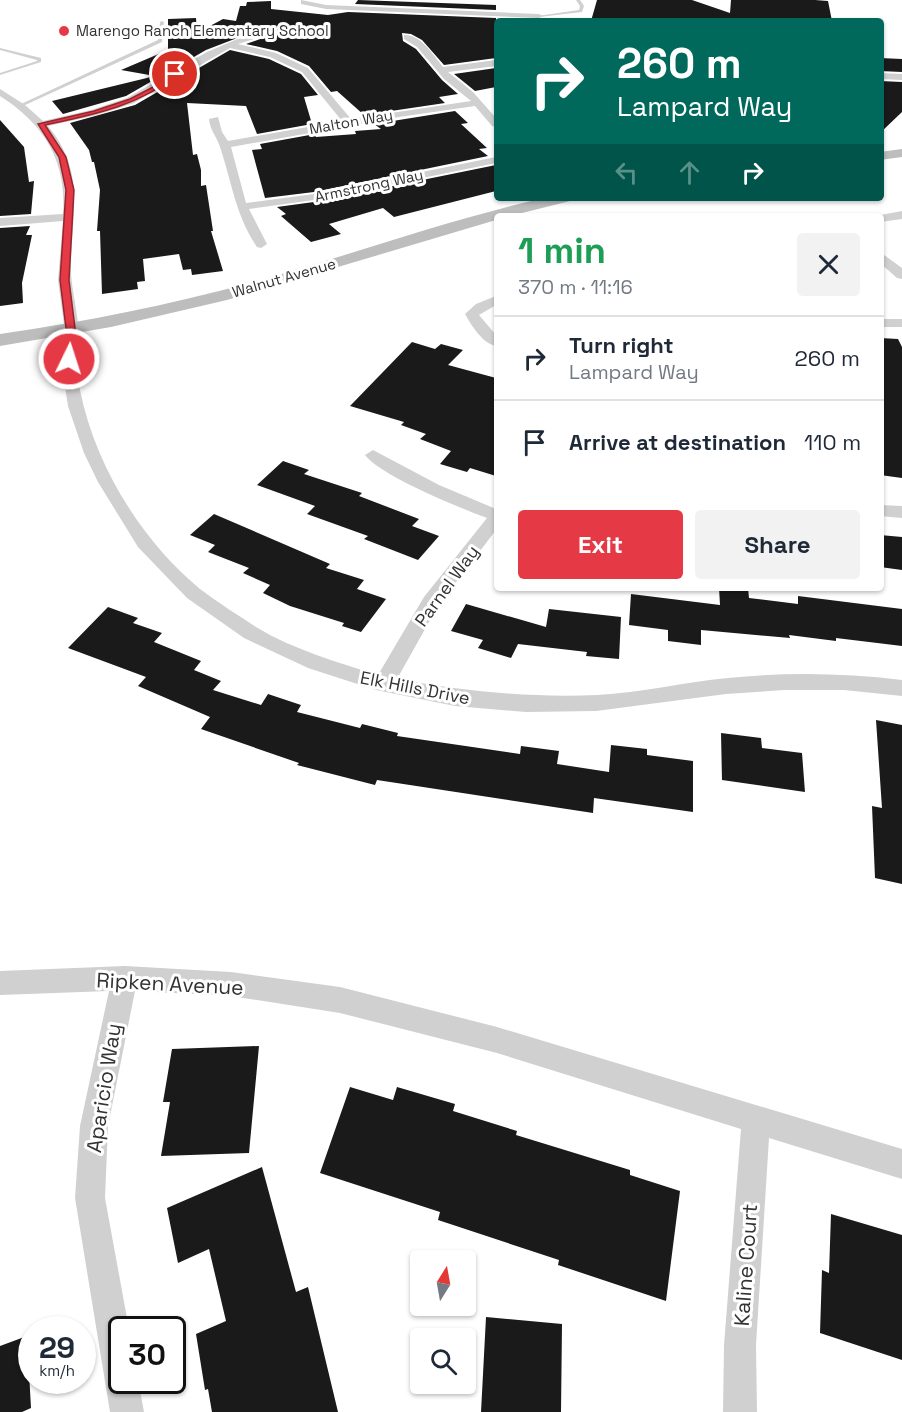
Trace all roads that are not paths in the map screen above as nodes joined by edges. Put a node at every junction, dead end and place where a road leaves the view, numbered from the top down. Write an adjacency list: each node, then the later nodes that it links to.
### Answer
1 (407, 0): 5 (street)
2 (578, 0): 8 (lane)
3 (304, 3): 5 (street)
4 (533, 8): 7 (street)
5 (401, 11): 6 (street)
6 (524, 18)
7 (541, 18)
8 (548, 18)
9 (162, 22): 23 (lane)
10 (269, 31): 12 (street)
11 (407, 37): 17 (street)
12 (230, 45): 25 (street); 27 (street)
13 (0, 49): 16 (lane)
14 (494, 63): 17 (street)
15 (8, 66): 16 (lane)
16 (16, 69): 18 (lane)
17 (441, 70): 22 (street)
18 (0, 74)
19 (884, 76): 20 (street)
20 (902, 77)
21 (0, 92): 23 (street, Elk Hills Drive)
22 (478, 103): 25 (street, Malton Way); 26 (street)
23 (21, 105): 27 (street, Elk Hills Drive)
24 (214, 119): 28 (street)
25 (348, 122): 28 (street, Malton Way)
26 (494, 122)
27 (41, 124): 37 (street, Elk Hills Drive)
28 (225, 145): 33 (street)
29 (902, 153): 30 (street)
30 (884, 155)
31 (494, 160): 33 (street, Armstrong Way)
32 (552, 201): 34 (street, Walnut Avenue)
33 (241, 207): 40 (street)
34 (505, 213)
35 (902, 215): 38 (street)
36 (494, 216): 46 (street, Walnut Avenue)
37 (67, 217): 39 (street); 46 (street, Elk Hills Drive)
38 (884, 217)
39 (0, 222)
40 (261, 244)
41 (884, 259): 42 (street)
42 (902, 275)
43 (494, 301): 48 (street)
44 (884, 323): 45 (street)
45 (902, 323)
46 (71, 328): 47 (street, Walnut Avenue); 54 (street, Elk Hills Drive)
47 (0, 340)
48 (494, 340)
49 (374, 455): 52 (street)
50 (884, 510): 51 (street)
51 (902, 512)
52 (494, 514)
53 (494, 522): 54 (street, Parnel Way)
54 (383, 685): 55 (street, Elk Hills Drive)
55 (902, 688)
56 (125, 978): 57 (street, Ripken Avenue); 58 (street, Ripken Avenue); 60 (street, Aparicio Way)
57 (0, 983)
58 (756, 1119): 59 (street, Ripken Avenue); 61 (street, Kaline Court)
59 (902, 1164)
60 (127, 1412)
61 (740, 1412)

